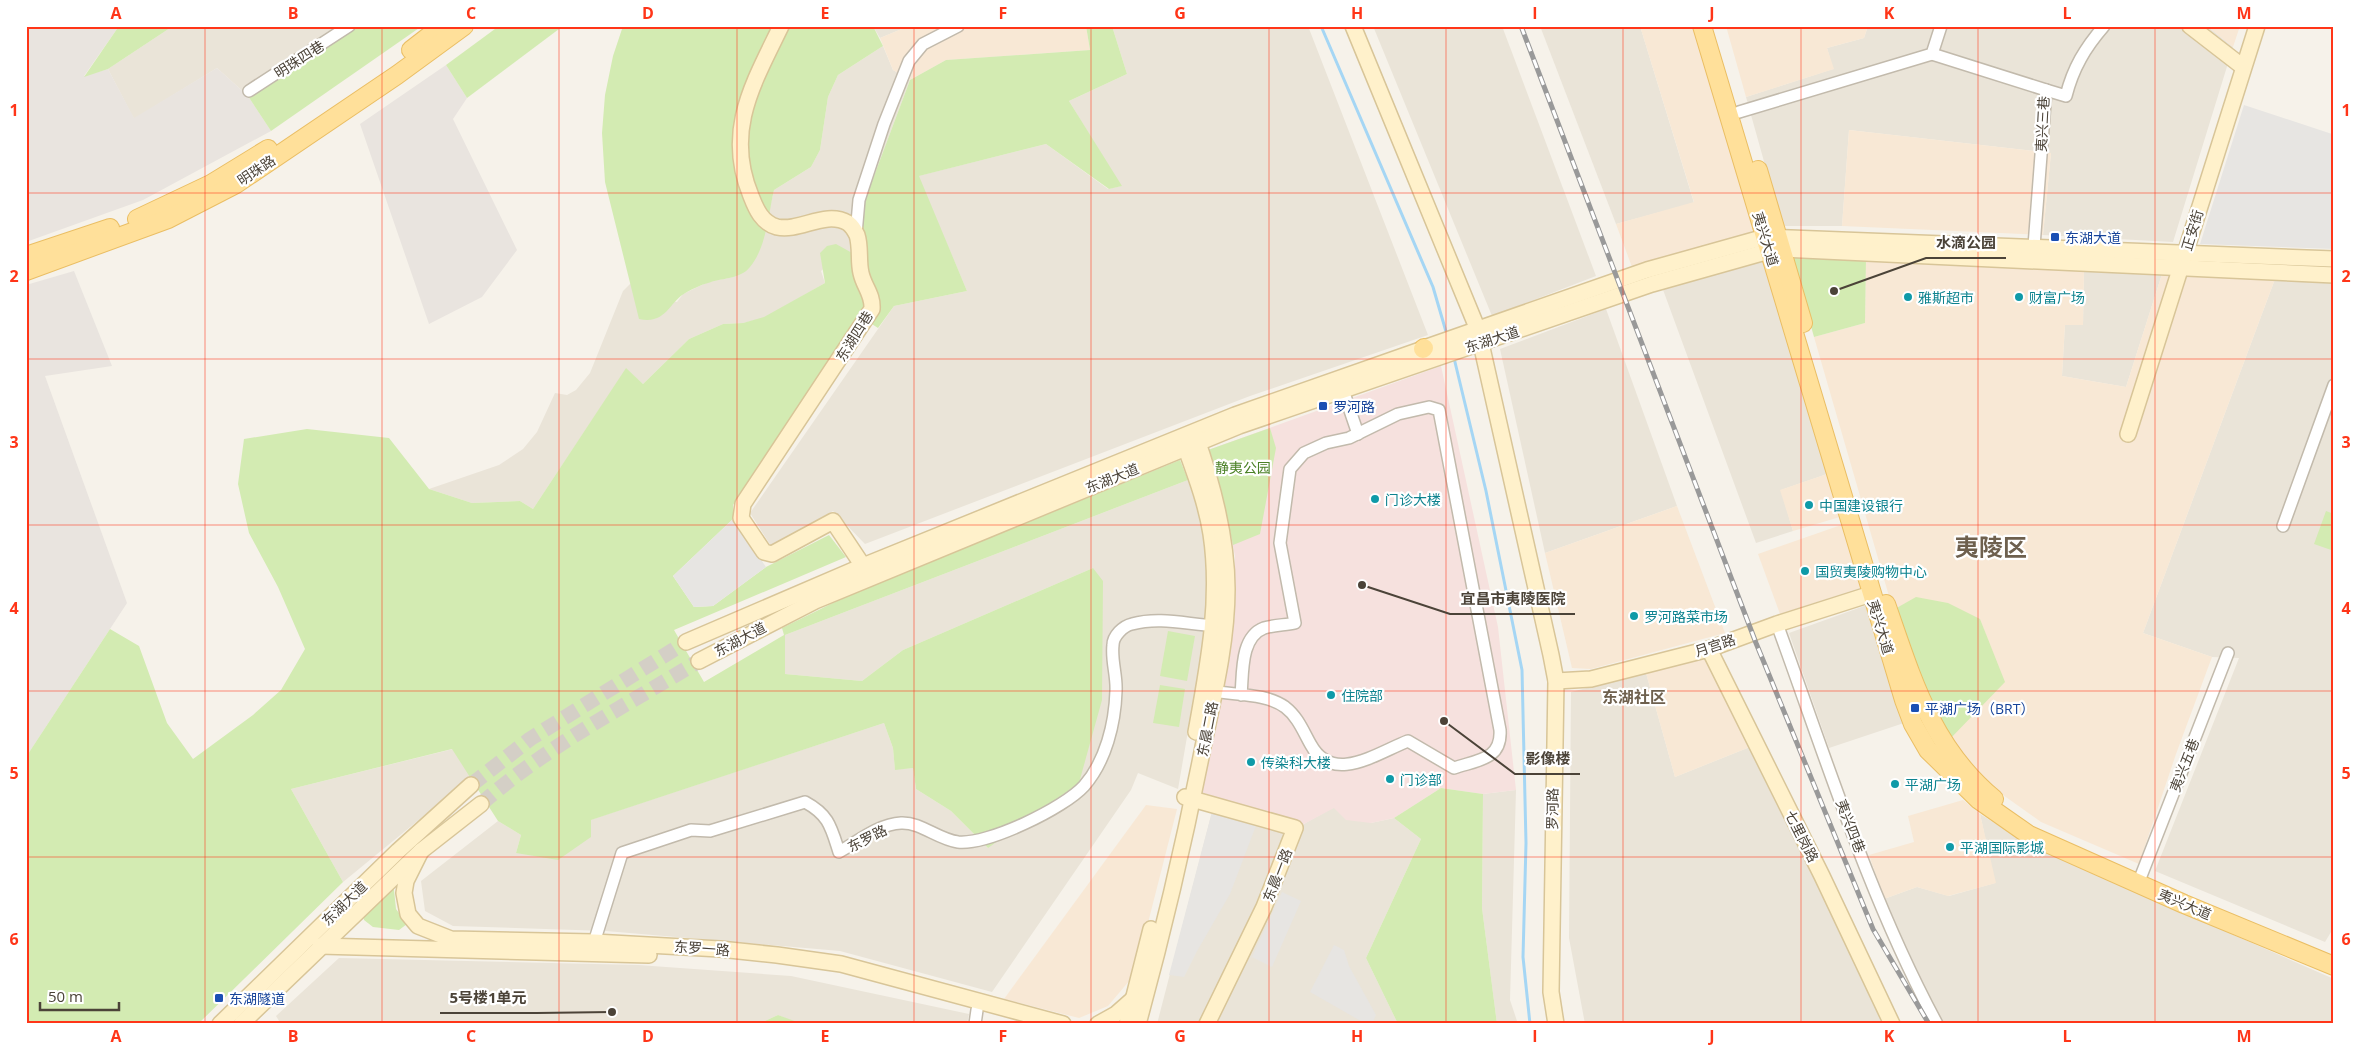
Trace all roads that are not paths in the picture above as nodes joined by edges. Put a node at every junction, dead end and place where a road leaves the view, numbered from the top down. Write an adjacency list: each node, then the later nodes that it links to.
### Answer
1 (350, 26): 17 (street, 明珠四巷)
2 (442, 26): 23 (main road, 明珠路)
3 (464, 26): 26 (main road, 明珠路)
4 (781, 26): 19 (main road)
5 (958, 26): 19 (street)
6 (1353, 26): 28 (main road, 罗河路)
7 (1363, 26): 28 (main road, 罗河路)
8 (1702, 26): 20 (main road, 夷兴大道)
9 (1714, 26): 18 (main road, 夷兴大道)
10 (1941, 26): 14 (street)
11 (2104, 26): 16 (street)
12 (2190, 26): 15 (main road)
13 (2257, 26): 15 (main road, 正安街)
14 (1932, 54): 16 (street, 夷兴三巷); 18 (street)
15 (2243, 66): 22 (main road, 正安街)
16 (2046, 90): 21 (street, 夷兴三巷)
17 (249, 91)
18 (1739, 112): 20 (main road, 夷兴大道)
19 (856, 234): 36 (main road, 东湖四巷)
20 (1774, 243): 21 (main road, 东湖大道); 25 (main road, 东湖大道); 28 (main road, 东湖大道); 37 (main road, 夷兴大道); 51 (main road, 夷兴大道)
21 (2034, 246): 22 (main road, 东湖大道)
22 (2185, 253): 24 (main road, 东湖大道); 25 (main road, 正安街)
23 (26, 256)
24 (2334, 259)
25 (2180, 268): 27 (main road, 东湖大道); 33 (main road, 正安街)
26 (26, 270)
27 (2334, 275)
28 (1484, 334): 29 (main road, 东湖大道); 44 (main road, 罗河路)
29 (1424, 353): 31 (main road, 东湖大道); 34 (main road, 东湖大道)
30 (2334, 385): 35 (street)
31 (1343, 390): 32 (street); 34 (main road, 东湖大道)
32 (1358, 434): 46 (street); 46 (street)
33 (2128, 434)
34 (1190, 440): 36 (main road, 东湖大道); 39 (main road, 东晨二路); 43 (main road, 东湖大道)
35 (2283, 526)
36 (864, 566): 40 (main road, 东湖大道)
37 (1871, 594): 38 (main road, 月宫路); 54 (main road, 夷兴大道)
38 (1777, 624): 41 (main road, 月宫路); 68 (street, 夷兴四巷)
39 (1219, 626): 45 (main road, 东晨二路); 53 (street, 东罗路)
40 (686, 642)
41 (1709, 649): 44 (main road, 月宫路); 67 (main road, 七里岗路)
42 (2228, 653): 51 (street, 夷兴五巷)
43 (699, 661)
44 (1560, 680): 65 (main road, 罗河路); 66 (main road, 罗河路)
45 (1209, 691): 46 (street); 48 (main road, 东晨二路)
46 (1241, 695)
47 (471, 785): 57 (main road, 东湖大道)
48 (1189, 798): 55 (main road, 东晨二路); 63 (main road, 东晨二路); 64 (main road, 东晨一路)
49 (481, 804): 50 (main road, 东湖大道)
50 (421, 851): 52 (main road, 东湖大道); 53 (main road, 东罗一路)
51 (2142, 876): 54 (main road, 夷兴大道)
52 (320, 946): 53 (main road, 东罗一路); 58 (main road, 东湖大道)
53 (592, 947): 56 (main road, 东罗一路); 60 (main road, 东罗一路)
54 (2333, 960)
55 (1133, 999): 61 (main road); 62 (main road, 东晨二路)
56 (976, 1017): 59 (main road, 东罗一路)
57 (220, 1024)
58 (241, 1024)
59 (1026, 1024)
60 (1062, 1024)
61 (1098, 1024)
62 (1127, 1024)
63 (1138, 1024)
64 (1207, 1024)
65 (1556, 1024)
66 (1565, 1024)
67 (1892, 1024)
68 (1937, 1024)

